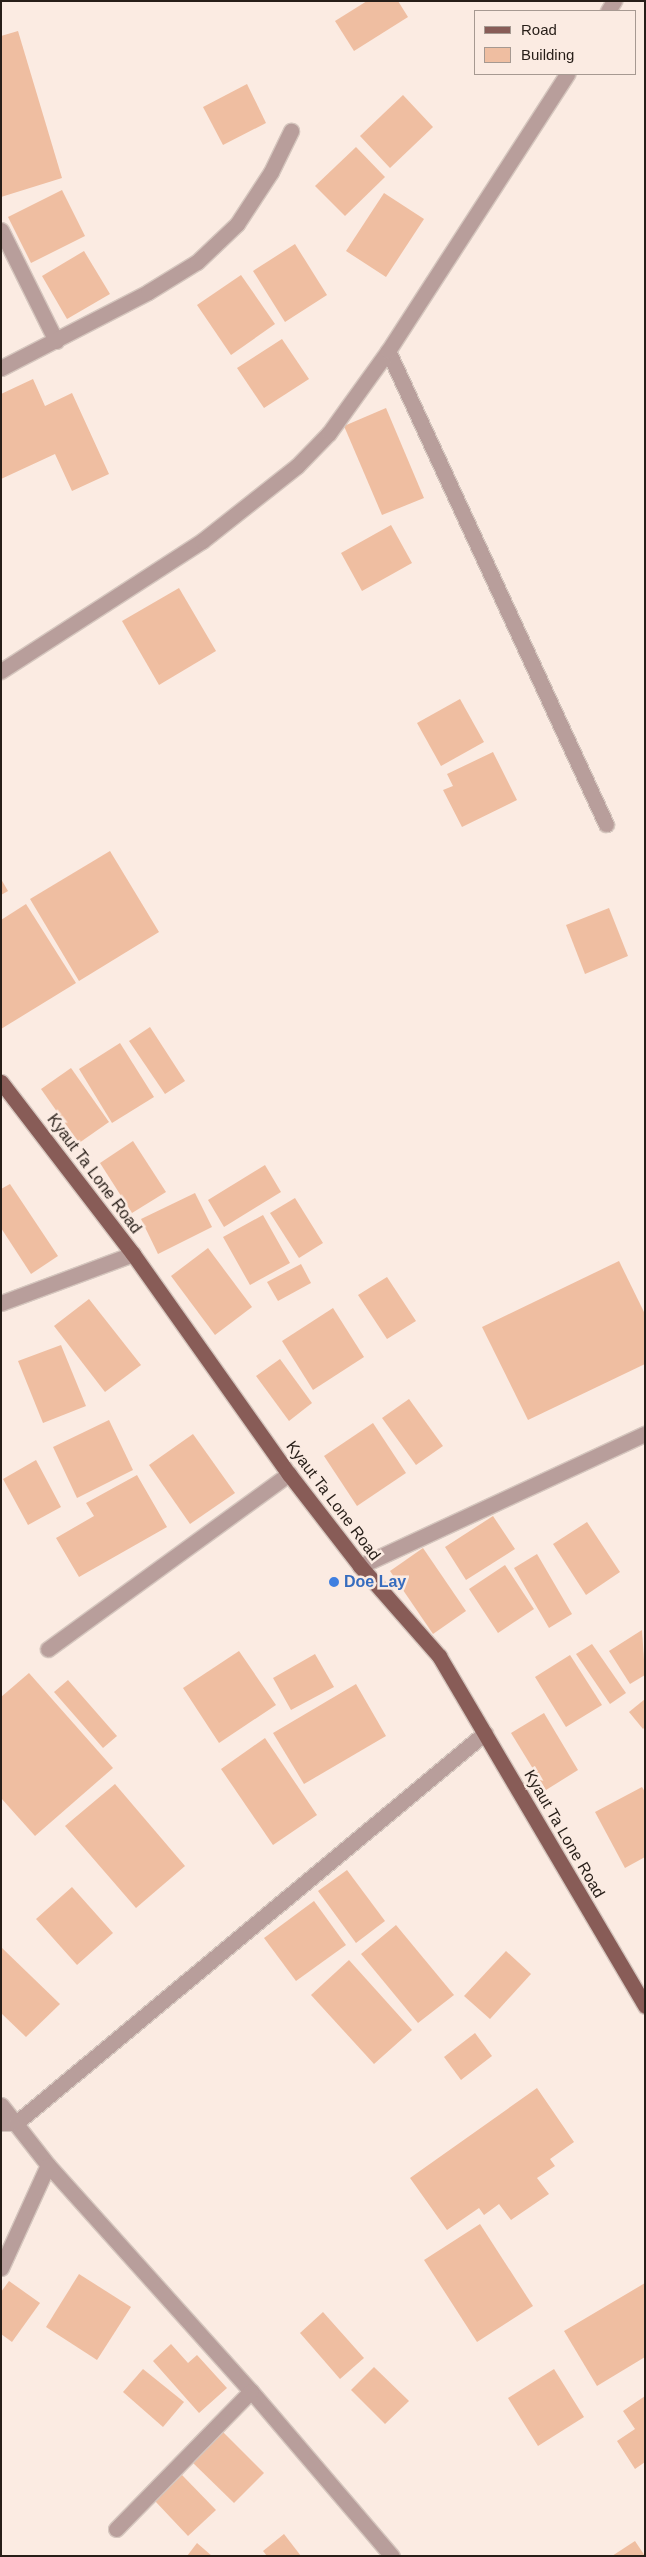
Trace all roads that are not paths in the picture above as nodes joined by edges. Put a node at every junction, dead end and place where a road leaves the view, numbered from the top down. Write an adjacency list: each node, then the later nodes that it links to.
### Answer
1 (567, 75): 5 (street)
2 (291, 131): 4 (street)
3 (1, 230): 4 (street)
4 (56, 341): 6 (street)
5 (388, 351): 7 (street); 8 (street)
6 (1, 368)
7 (1, 670)
8 (606, 824)
9 (1, 1082): 10 (main road, Kyaut Ta Lone Road)
10 (133, 1254): 11 (street); 13 (main road, Kyaut Ta Lone Road)
11 (1, 1303)
12 (645, 1434): 14 (street)
13 (289, 1474): 14 (main road, Kyaut Ta Lone Road); 15 (street)
14 (360, 1566): 16 (main road, Kyaut Ta Lone Road)
15 (48, 1649)
16 (485, 1733): 17 (main road, Kyaut Ta Lone Road); 19 (street)
17 (645, 2006)
18 (1, 2105): 19 (street)
19 (9, 2123): 20 (street)
20 (48, 2165): 21 (street); 22 (street)
21 (1, 2268)
22 (251, 2391): 23 (street); 24 (street)
23 (116, 2528)
24 (384, 2553)

